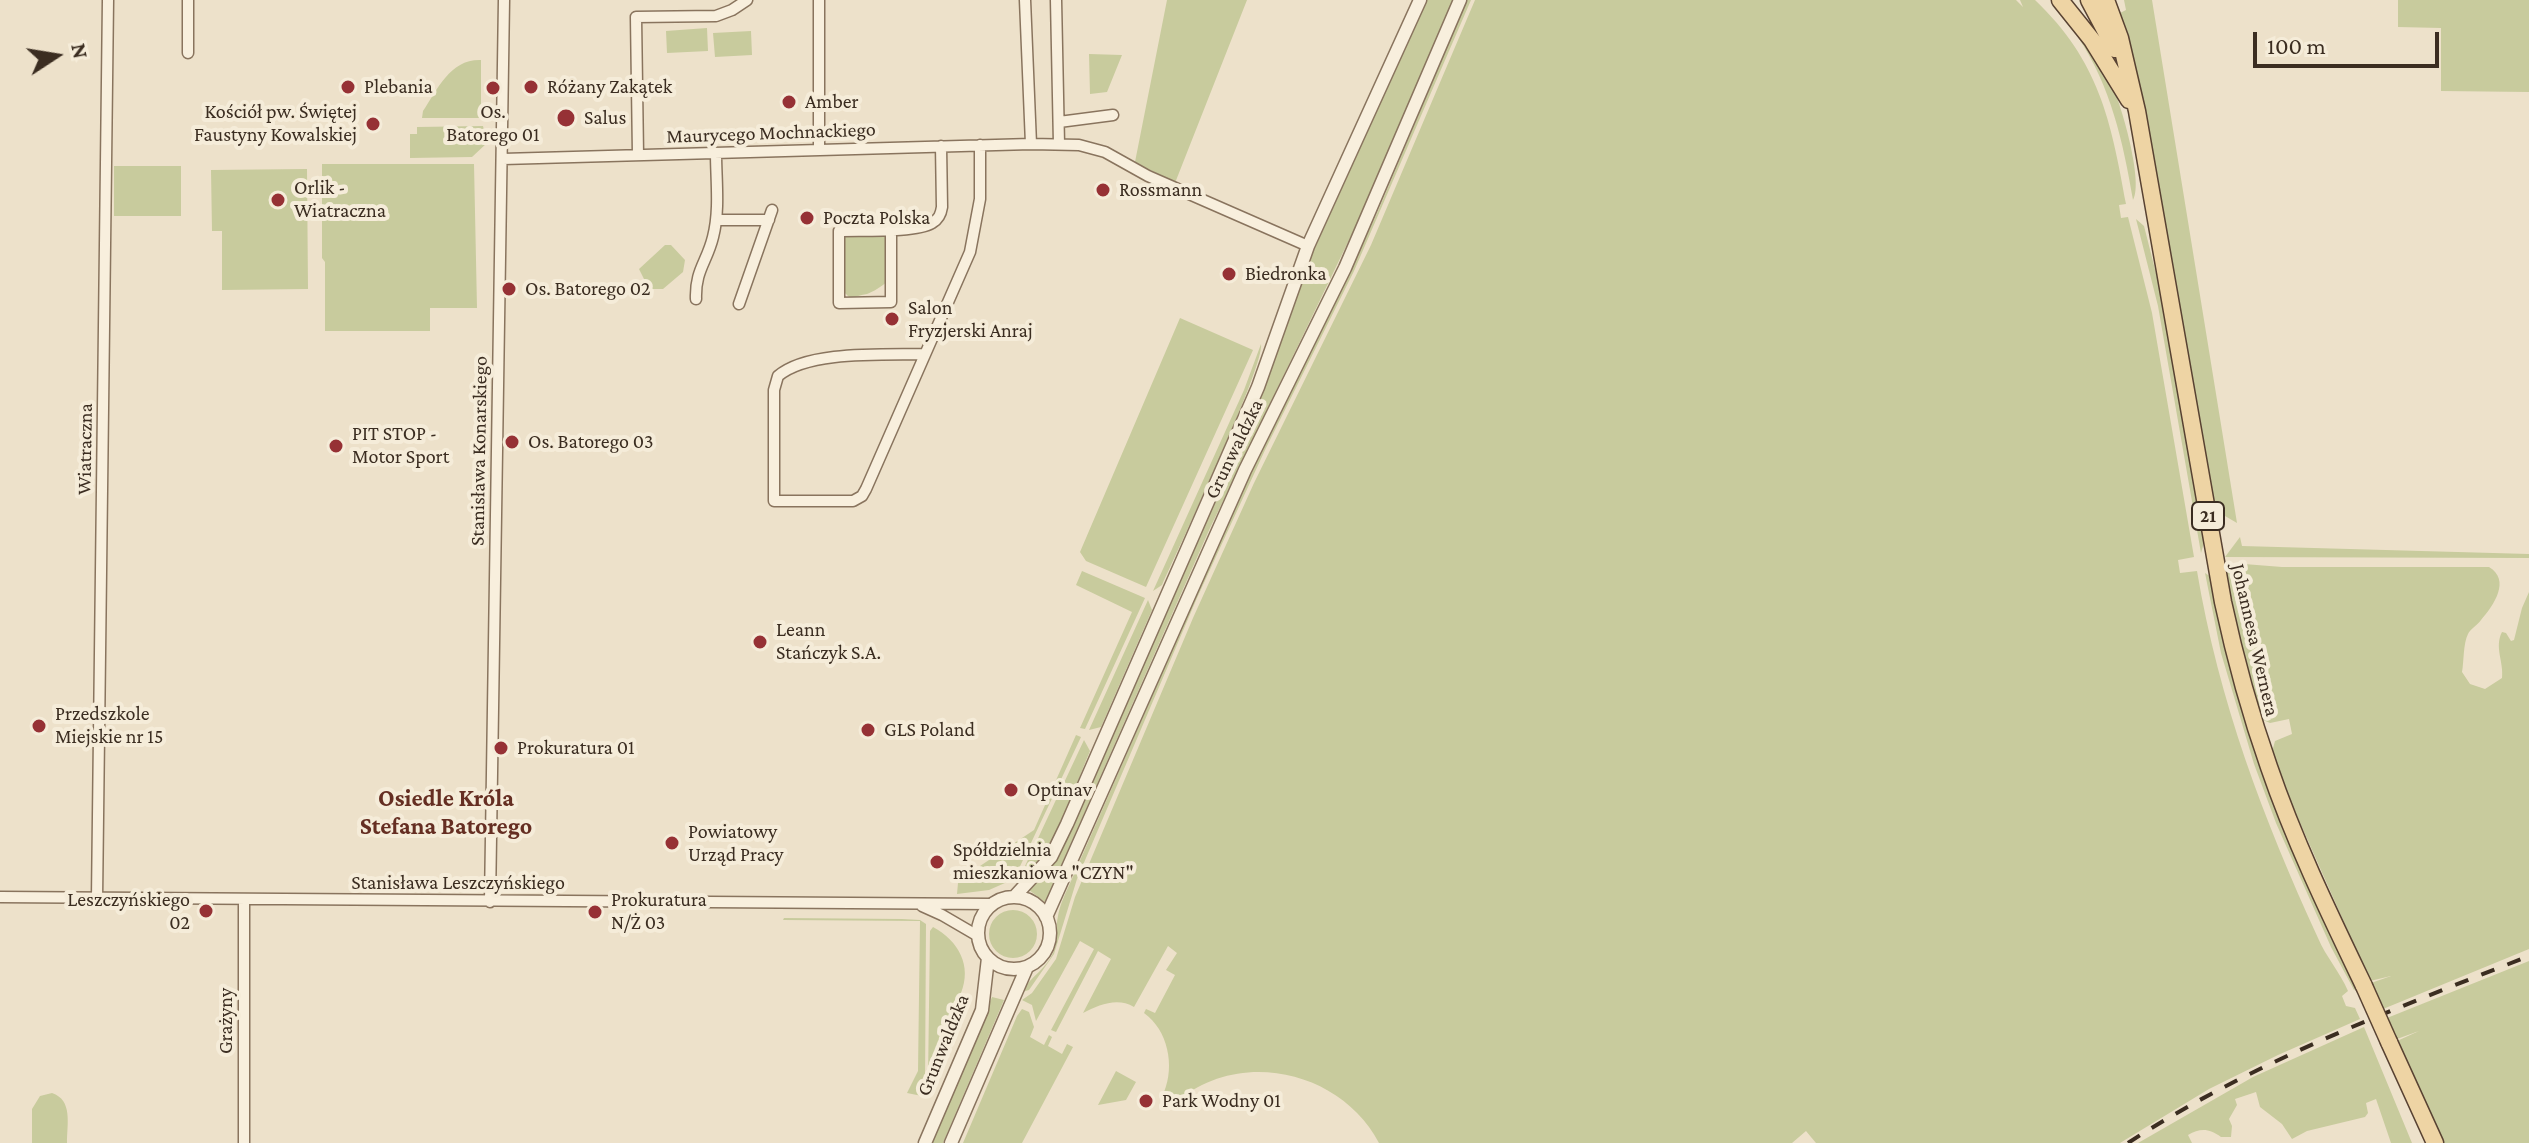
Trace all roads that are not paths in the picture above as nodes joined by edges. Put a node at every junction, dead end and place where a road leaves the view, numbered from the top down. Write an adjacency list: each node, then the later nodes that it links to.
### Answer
1 (108, 0): 34 (street, Wiatraczna)
2 (188, 0): 13 (street)
3 (504, 0): 25 (street, Stanisława Konarskiego)
4 (747, 0): 24 (street)
5 (819, 0): 22 (street)
6 (1025, 0): 18 (street)
7 (1056, 0): 17 (street)
8 (1420, 0): 28 (street, Grunwaldzka)
9 (1460, 0): 39 (street, Grunwaldzka)
10 (2060, 0): 15 (main road, 21)
11 (2089, 0): 14 (main road, Johannesa Wernera / 21)
12 (2106, 0): 14 (main road, Johannesa Wernera / 21)
13 (188, 53)
14 (2126, 68): 15 (main road, Johannesa Wernera / 21)
15 (2137, 111): 46 (main road, Johannesa Wernera / 21, bridge)
16 (1113, 115): 17 (street)
17 (1059, 122): 19 (street)
18 (1036, 144): 19 (street, Maurycego Mochnackiego); 20 (street, Maurycego Mochnackiego)
19 (1059, 144): 28 (street, Maurycego Mochnackiego)
20 (980, 145): 21 (street, Maurycego Mochnackiego); 31 (street)
21 (941, 146): 22 (street, Maurycego Mochnackiego); 27 (street)
22 (819, 150): 23 (street, Maurycego Mochnackiego)
23 (716, 153): 24 (street, Maurycego Mochnackiego); 26 (street)
24 (638, 155): 25 (street, Maurycego Mochnackiego)
25 (503, 159): 36 (street, Stanisława Konarskiego)
26 (716, 220): 29 (street); 30 (street)
27 (891, 229): 27 (street)
28 (1308, 246): 32 (street, Grunwaldzka)
29 (696, 299)
30 (739, 304)
31 (925, 354): 31 (street)
32 (1015, 896): 38 (street); 39 (street)
33 (0, 897): 34 (street, Stanisława Leszczyńskiego)
34 (97, 898): 35 (street, Stanisława Leszczyńskiego)
35 (244, 899): 36 (street, Stanisława Leszczyńskiego); 43 (street, Grażyny)
36 (490, 902): 37 (street, Stanisława Leszczyńskiego)
37 (916, 904): 38 (street, Stanisława Leszczyńskiego); 40 (street, Stanisława Leszczyńskiego)
38 (992, 904): 40 (street)
39 (1046, 917): 42 (street)
40 (978, 936): 41 (street)
41 (988, 958): 42 (street); 44 (street, Grunwaldzka)
42 (1027, 967): 45 (street)
43 (244, 1143)
44 (925, 1143)
45 (951, 1143)
46 (2435, 1143)

